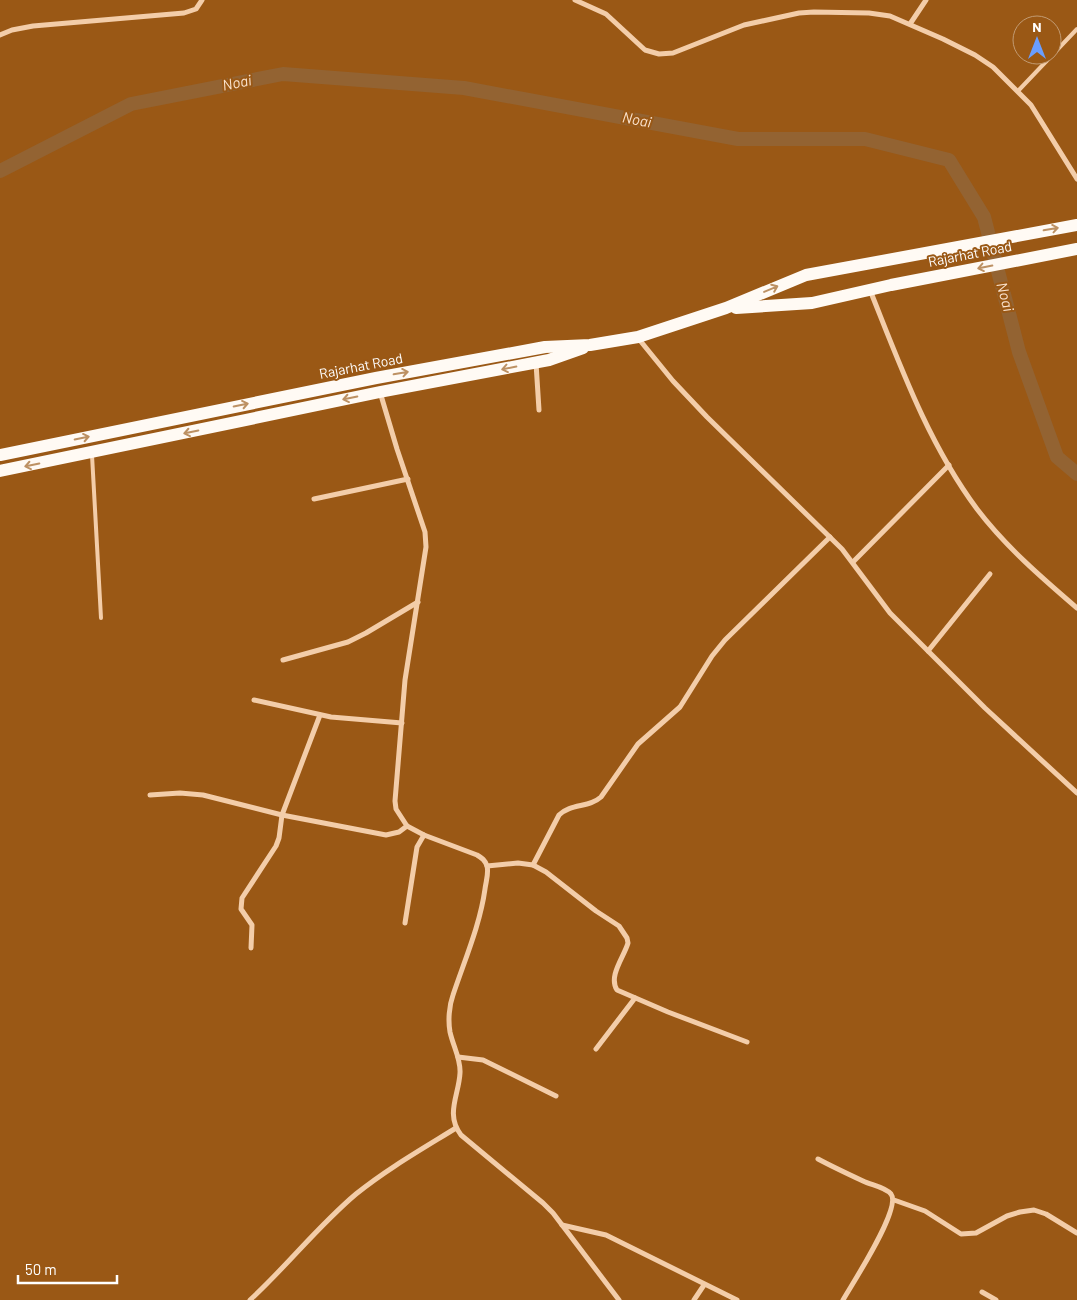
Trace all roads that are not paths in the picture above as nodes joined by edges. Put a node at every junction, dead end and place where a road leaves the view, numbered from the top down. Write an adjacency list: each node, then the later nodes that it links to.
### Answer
1 (202, 0): 6 (street)
2 (575, 0): 4 (street)
3 (926, 0): 4 (street)
4 (910, 24): 7 (street)
5 (1077, 30): 7 (lane)
6 (0, 35)
7 (1018, 91): 8 (street)
8 (1077, 179)
9 (1077, 225): 12 (main road, one-way to 9)
10 (1077, 249): 11 (main road, Rajarhat Road, one-way to 11)
11 (870, 290): 12 (main road, Rajarhat Road); 20 (street)
12 (726, 308): 13 (main road, Rajarhat Road)
13 (638, 337): 14 (main road, Rajarhat Road); 24 (street)
14 (590, 345): 15 (main road); 19 (main road, Rajarhat Road, one-way to 14)
15 (536, 362): 16 (main road, one-way to 16); 17 (street)
16 (380, 392): 18 (main road, one-way to 18); 22 (street)
17 (539, 410)
18 (92, 452): 21 (main road, one-way to 21); 29 (lane)
19 (0, 455)
20 (949, 465): 25 (street); 28 (street)
21 (0, 471)
22 (408, 479): 23 (street); 27 (street)
23 (314, 499)
24 (830, 537): 25 (street); 40 (street)
25 (853, 562): 30 (street)
26 (990, 574): 30 (street)
27 (418, 602): 31 (street); 34 (street)
28 (1077, 608)
29 (101, 618)
30 (928, 651): 35 (street)
31 (283, 660)
32 (254, 700): 33 (street)
33 (320, 715): 34 (street); 37 (street)
34 (402, 723): 38 (street)
35 (1077, 793)
36 (150, 796): 37 (street)
37 (282, 815): 38 (street); 43 (street)
38 (407, 826): 39 (street)
39 (424, 835): 41 (street); 42 (street)
40 (533, 865): 41 (street); 44 (street)
41 (487, 866): 47 (street)
42 (405, 923)
43 (252, 948)
44 (635, 998): 45 (street); 46 (street)
45 (747, 1042)
46 (596, 1049)
47 (458, 1057): 48 (street); 49 (street)
48 (556, 1096)
49 (456, 1128): 52 (street); 56 (street)
50 (818, 1159): 51 (street)
51 (894, 1200): 53 (street); 60 (street)
52 (562, 1224): 54 (street); 57 (street)
53 (1077, 1233)
54 (704, 1285): 58 (street); 59 (street)
55 (982, 1292): 61 (street)
56 (250, 1300)
57 (620, 1300)
58 (694, 1300)
59 (737, 1300)
60 (843, 1300)
61 (996, 1300)

